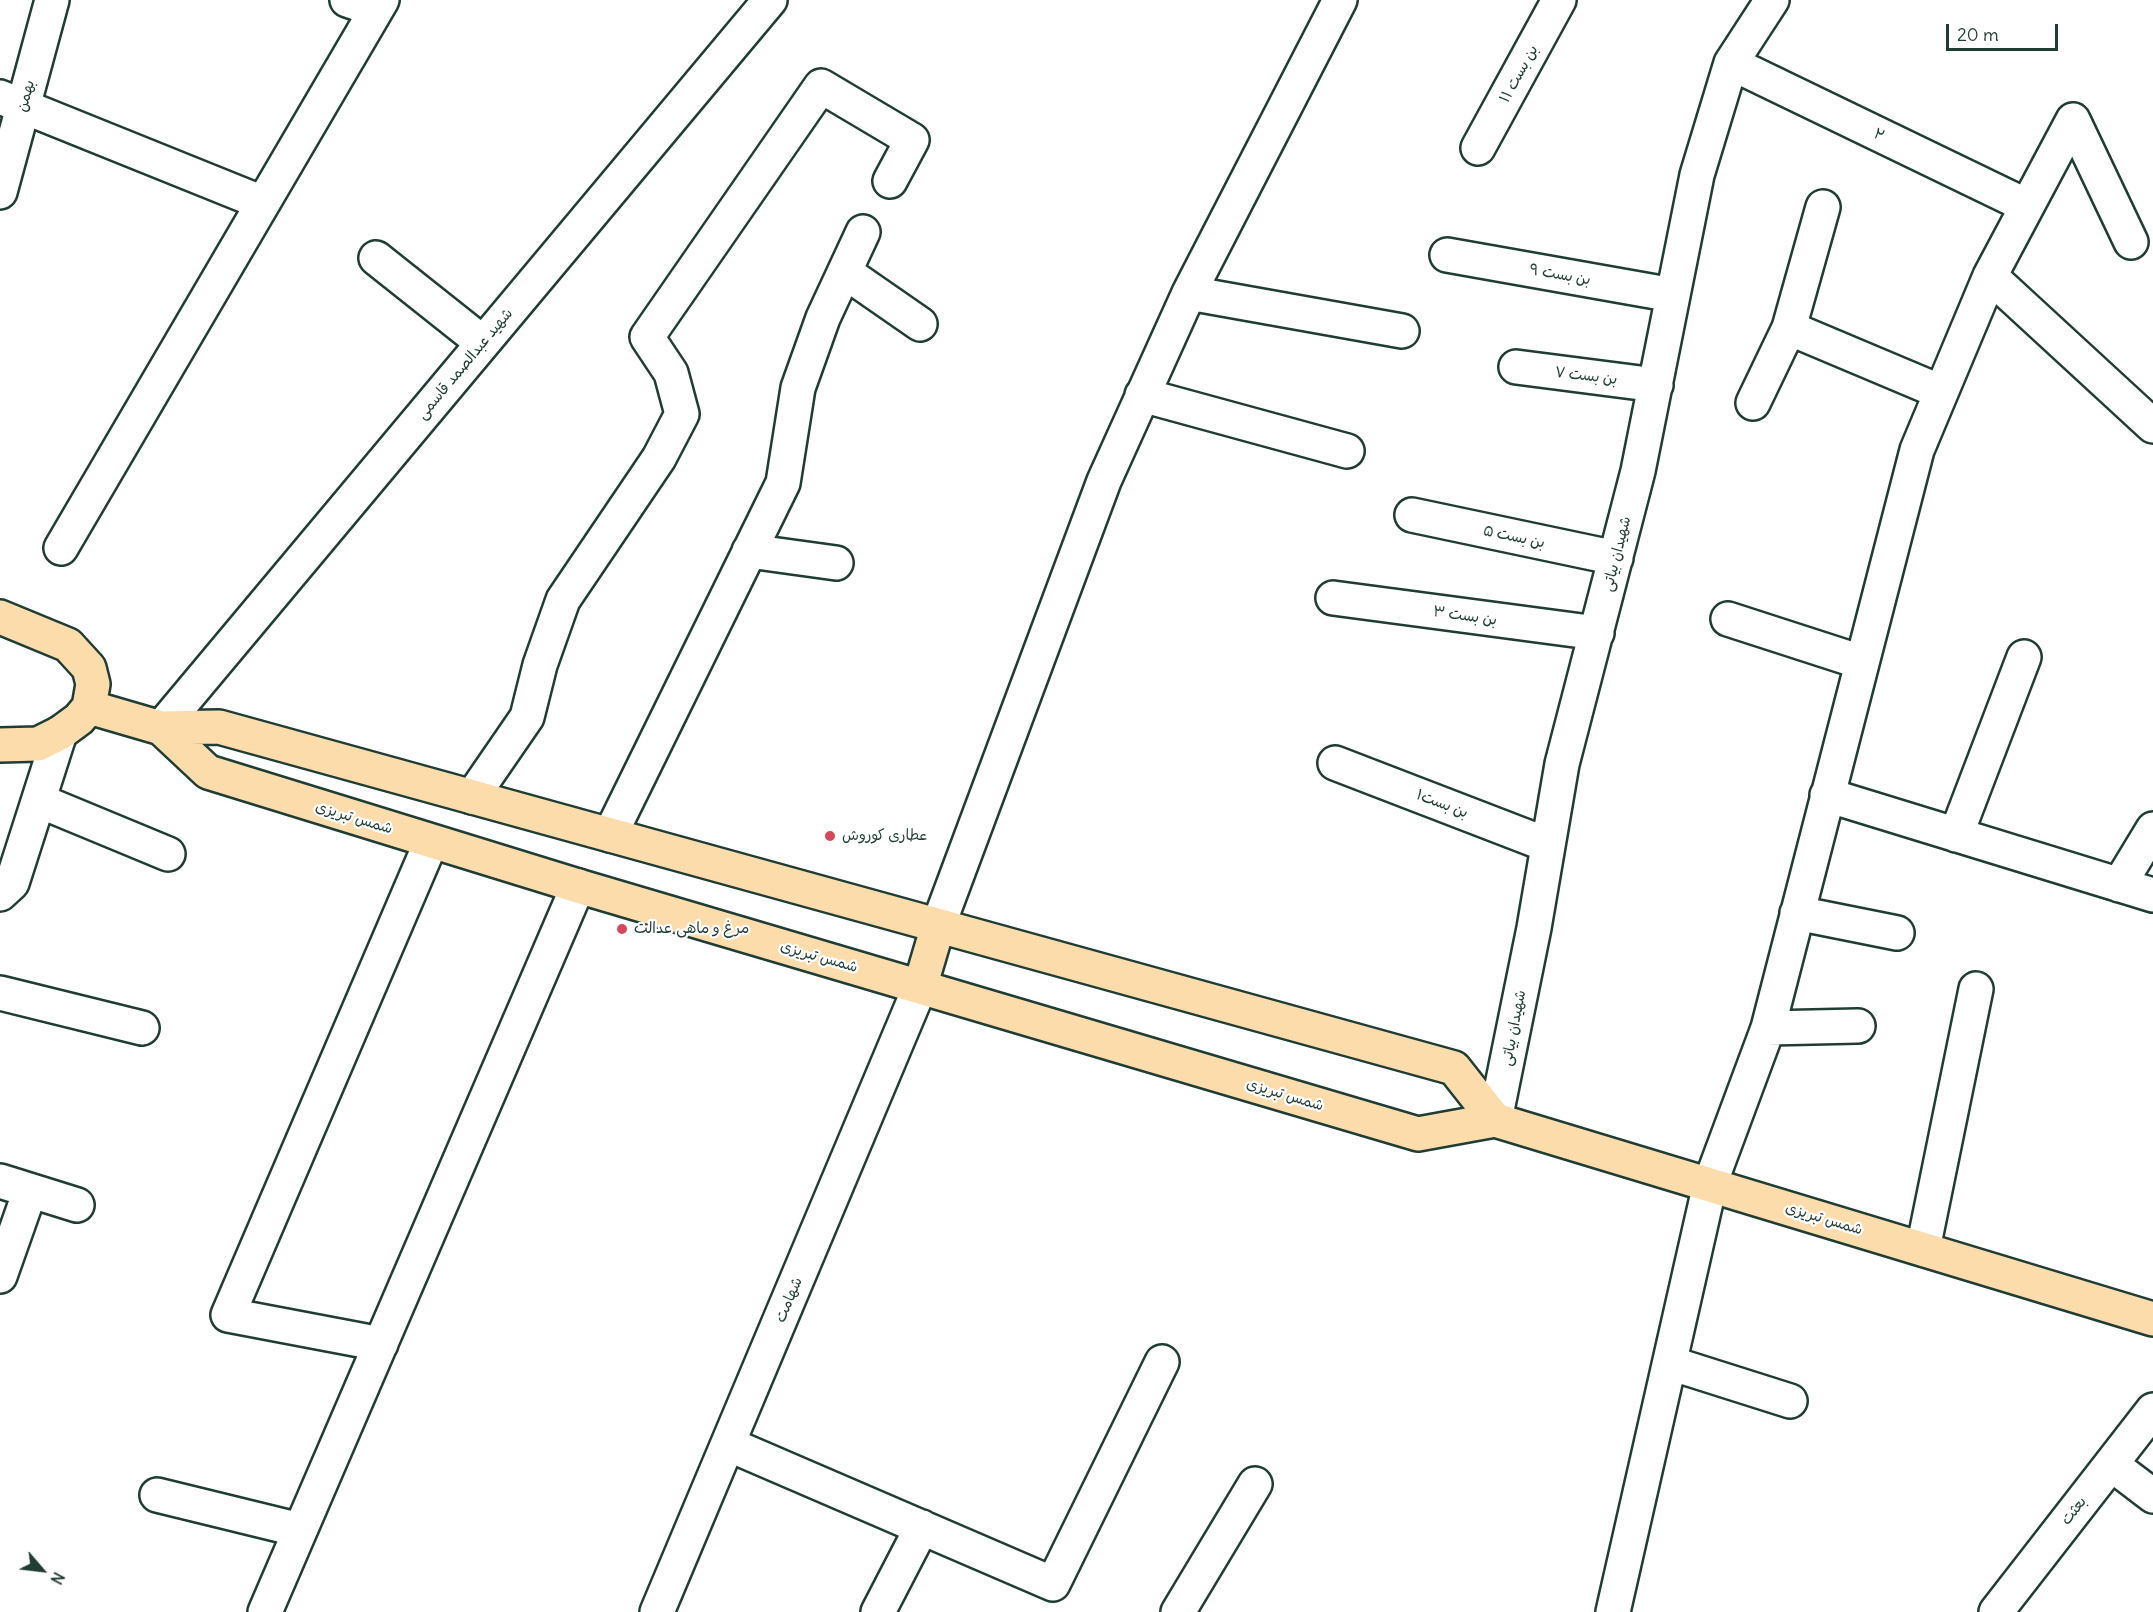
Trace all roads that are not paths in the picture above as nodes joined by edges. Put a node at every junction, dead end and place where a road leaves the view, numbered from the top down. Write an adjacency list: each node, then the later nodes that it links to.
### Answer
1 (52, 0): 8 (street, بهمن)
2 (1340, 0): 21 (street)
3 (1559, 0): 9 (street, بن بست ۱۱)
4 (1772, 0): 7 (street, شهیدان بیاتی)
5 (768, 1): 26 (street, شهید عبدالصمد قاسمی)
6 (368, 3): 12 (street)
7 (1731, 63): 13 (street, ۲); 22 (street, شهیدان بیاتی)
8 (12, 101): 11 (street, بهمن); 12 (street)
9 (1478, 148)
10 (890, 181): 51 (street)
11 (0, 192)
12 (262, 203): 35 (street)
13 (2027, 206): 16 (street); 20 (street)
14 (1823, 207): 24 (street)
15 (863, 232): 19 (street)
16 (2131, 242)
17 (1447, 255): 22 (street, بن بست ۹)
18 (376, 258): 26 (street)
19 (845, 272): 23 (street); 36 (street)
20 (1990, 276): 29 (street); 32 (street)
21 (1189, 292): 25 (street); 30 (street)
22 (1673, 295): 28 (street, شهیدان بیاتی)
23 (920, 324)
24 (1789, 328): 29 (street); 31 (street)
25 (1402, 331)
26 (483, 343): 46 (street, شهید عبدالصمد قاسمی)
27 (1516, 367): 28 (street, بن بست ۷)
28 (1656, 385): 37 (street, شهیدان بیاتی)
29 (1941, 392): 44 (street)
30 (1142, 395): 33 (street); 64 (street)
31 (1753, 403)
32 (2153, 426)
33 (1347, 451)
34 (1412, 515): 37 (street, بن بست ۵)
35 (62, 548)
36 (749, 551): 38 (street); 54 (street)
37 (1616, 558): 42 (street, شهیدان بیاتی)
38 (836, 563)
39 (1334, 598): 42 (street, بن بست ۳)
40 (0, 617): 45 (main road)
41 (1728, 619): 44 (street)
42 (1596, 633): 57 (street, شهیدان بیاتی)
43 (2024, 657): 55 (street)
44 (1861, 662): 50 (street)
45 (89, 707): 46 (main road, شمس تبریزی); 47 (main road)
46 (161, 728): 51 (main road, شمس تبریزی); 56 (main road, شمس تبریزی)
47 (60, 733): 48 (main road); 52 (street)
48 (0, 745)
49 (1335, 763): 57 (street, بن بست۱)
50 (1827, 795): 55 (street); 63 (street)
51 (472, 797): 54 (main road, شمس تبریزی)
52 (40, 801): 58 (street); 61 (street)
53 (2153, 829): 59 (street)
54 (610, 835): 64 (main road, شمس تبریزی)
55 (1956, 835): 59 (street)
56 (431, 842): 60 (main road, شمس تبریزی); 79 (street)
57 (1548, 844): 72 (street, شهیدان بیاتی)
58 (168, 854)
59 (2119, 885): 62 (street)
60 (578, 886): 66 (main road, شمس تبریزی); 79 (street)
61 (0, 894)
62 (2153, 896)
63 (1797, 913): 65 (street); 71 (street)
64 (938, 926): 66 (main road); 72 (main road, شمس تبریزی)
65 (1897, 933)
66 (920, 987): 72 (main road, شمس تبریزی); 84 (street, شهامت)
67 (1976, 989): 76 (street)
68 (0, 993): 70 (street)
69 (1858, 1026): 71 (street)
70 (142, 1028)
71 (1768, 1028): 73 (street)
72 (1496, 1120): 73 (main road, شمس تبریزی)
73 (1710, 1185): 76 (main road, شمس تبریزی); 81 (street)
74 (15, 1186): 75 (street); 77 (street)
75 (77, 1205)
76 (1923, 1249): 78 (main road, شمس تبریزی)
77 (0, 1276)
78 (2153, 1319)
79 (381, 1344): 90 (street)
80 (1162, 1362): 89 (street)
81 (1670, 1363): 82 (street); 91 (street)
82 (1790, 1401)
83 (2153, 1410): 85 (street, بعثت)
84 (728, 1444): 89 (street); 93 (street, شهامت)
85 (2111, 1464): 88 (street); 96 (street, بعثت)
86 (1255, 1484): 95 (street)
87 (157, 1495): 90 (street)
88 (2153, 1497)
89 (922, 1527): 94 (street)
90 (300, 1530): 92 (street)
91 (1624, 1608)
92 (265, 1612)
93 (657, 1612)
94 (878, 1612)
95 (1178, 1612)
96 (1996, 1612)

